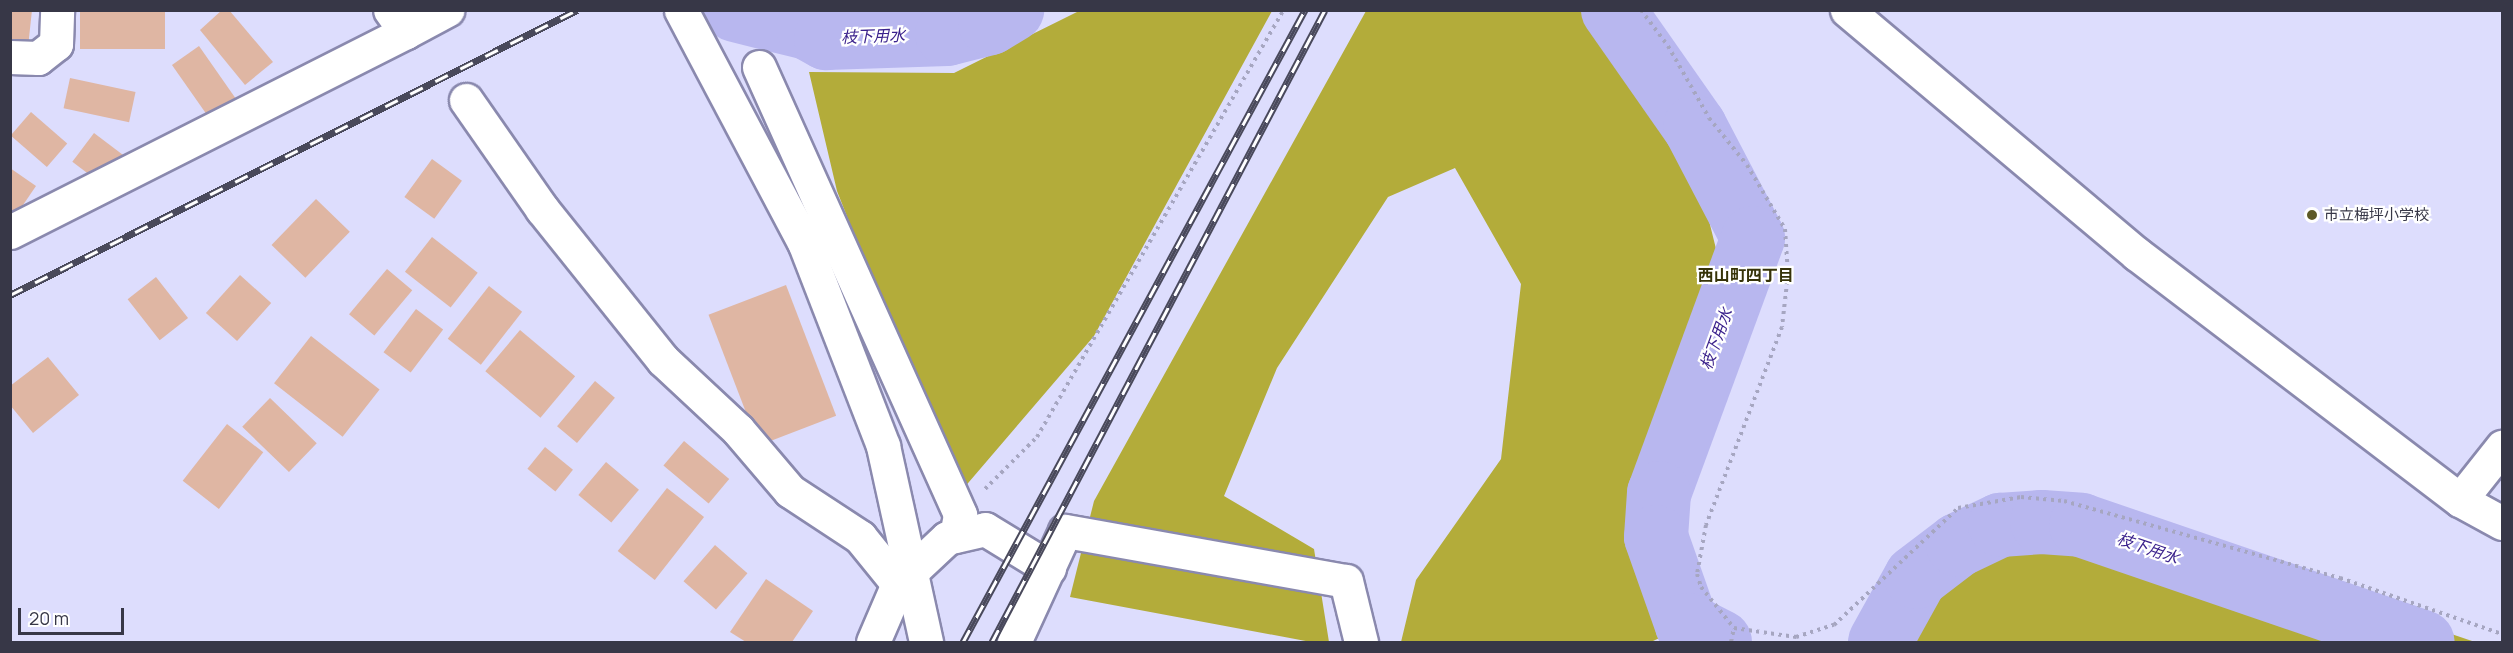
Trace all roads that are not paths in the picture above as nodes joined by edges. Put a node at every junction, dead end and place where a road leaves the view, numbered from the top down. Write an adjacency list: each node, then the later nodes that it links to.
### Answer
1 (57, 10): 6 (street)
2 (447, 10): 5 (street)
3 (681, 10): 15 (street)
4 (1847, 10): 11 (street)
5 (398, 21): 9 (street)
6 (10, 57)
7 (759, 67): 13 (street)
8 (466, 100): 15 (street)
9 (10, 232)
10 (2502, 447): 11 (street)
11 (2460, 500): 12 (street)
12 (2502, 523)
13 (958, 526): 14 (street); 15 (street)
14 (1049, 568): 18 (street); 19 (street)
15 (905, 580): 16 (street); 17 (street)
16 (873, 642)
17 (926, 642)
18 (1014, 642)
19 (1361, 642)

